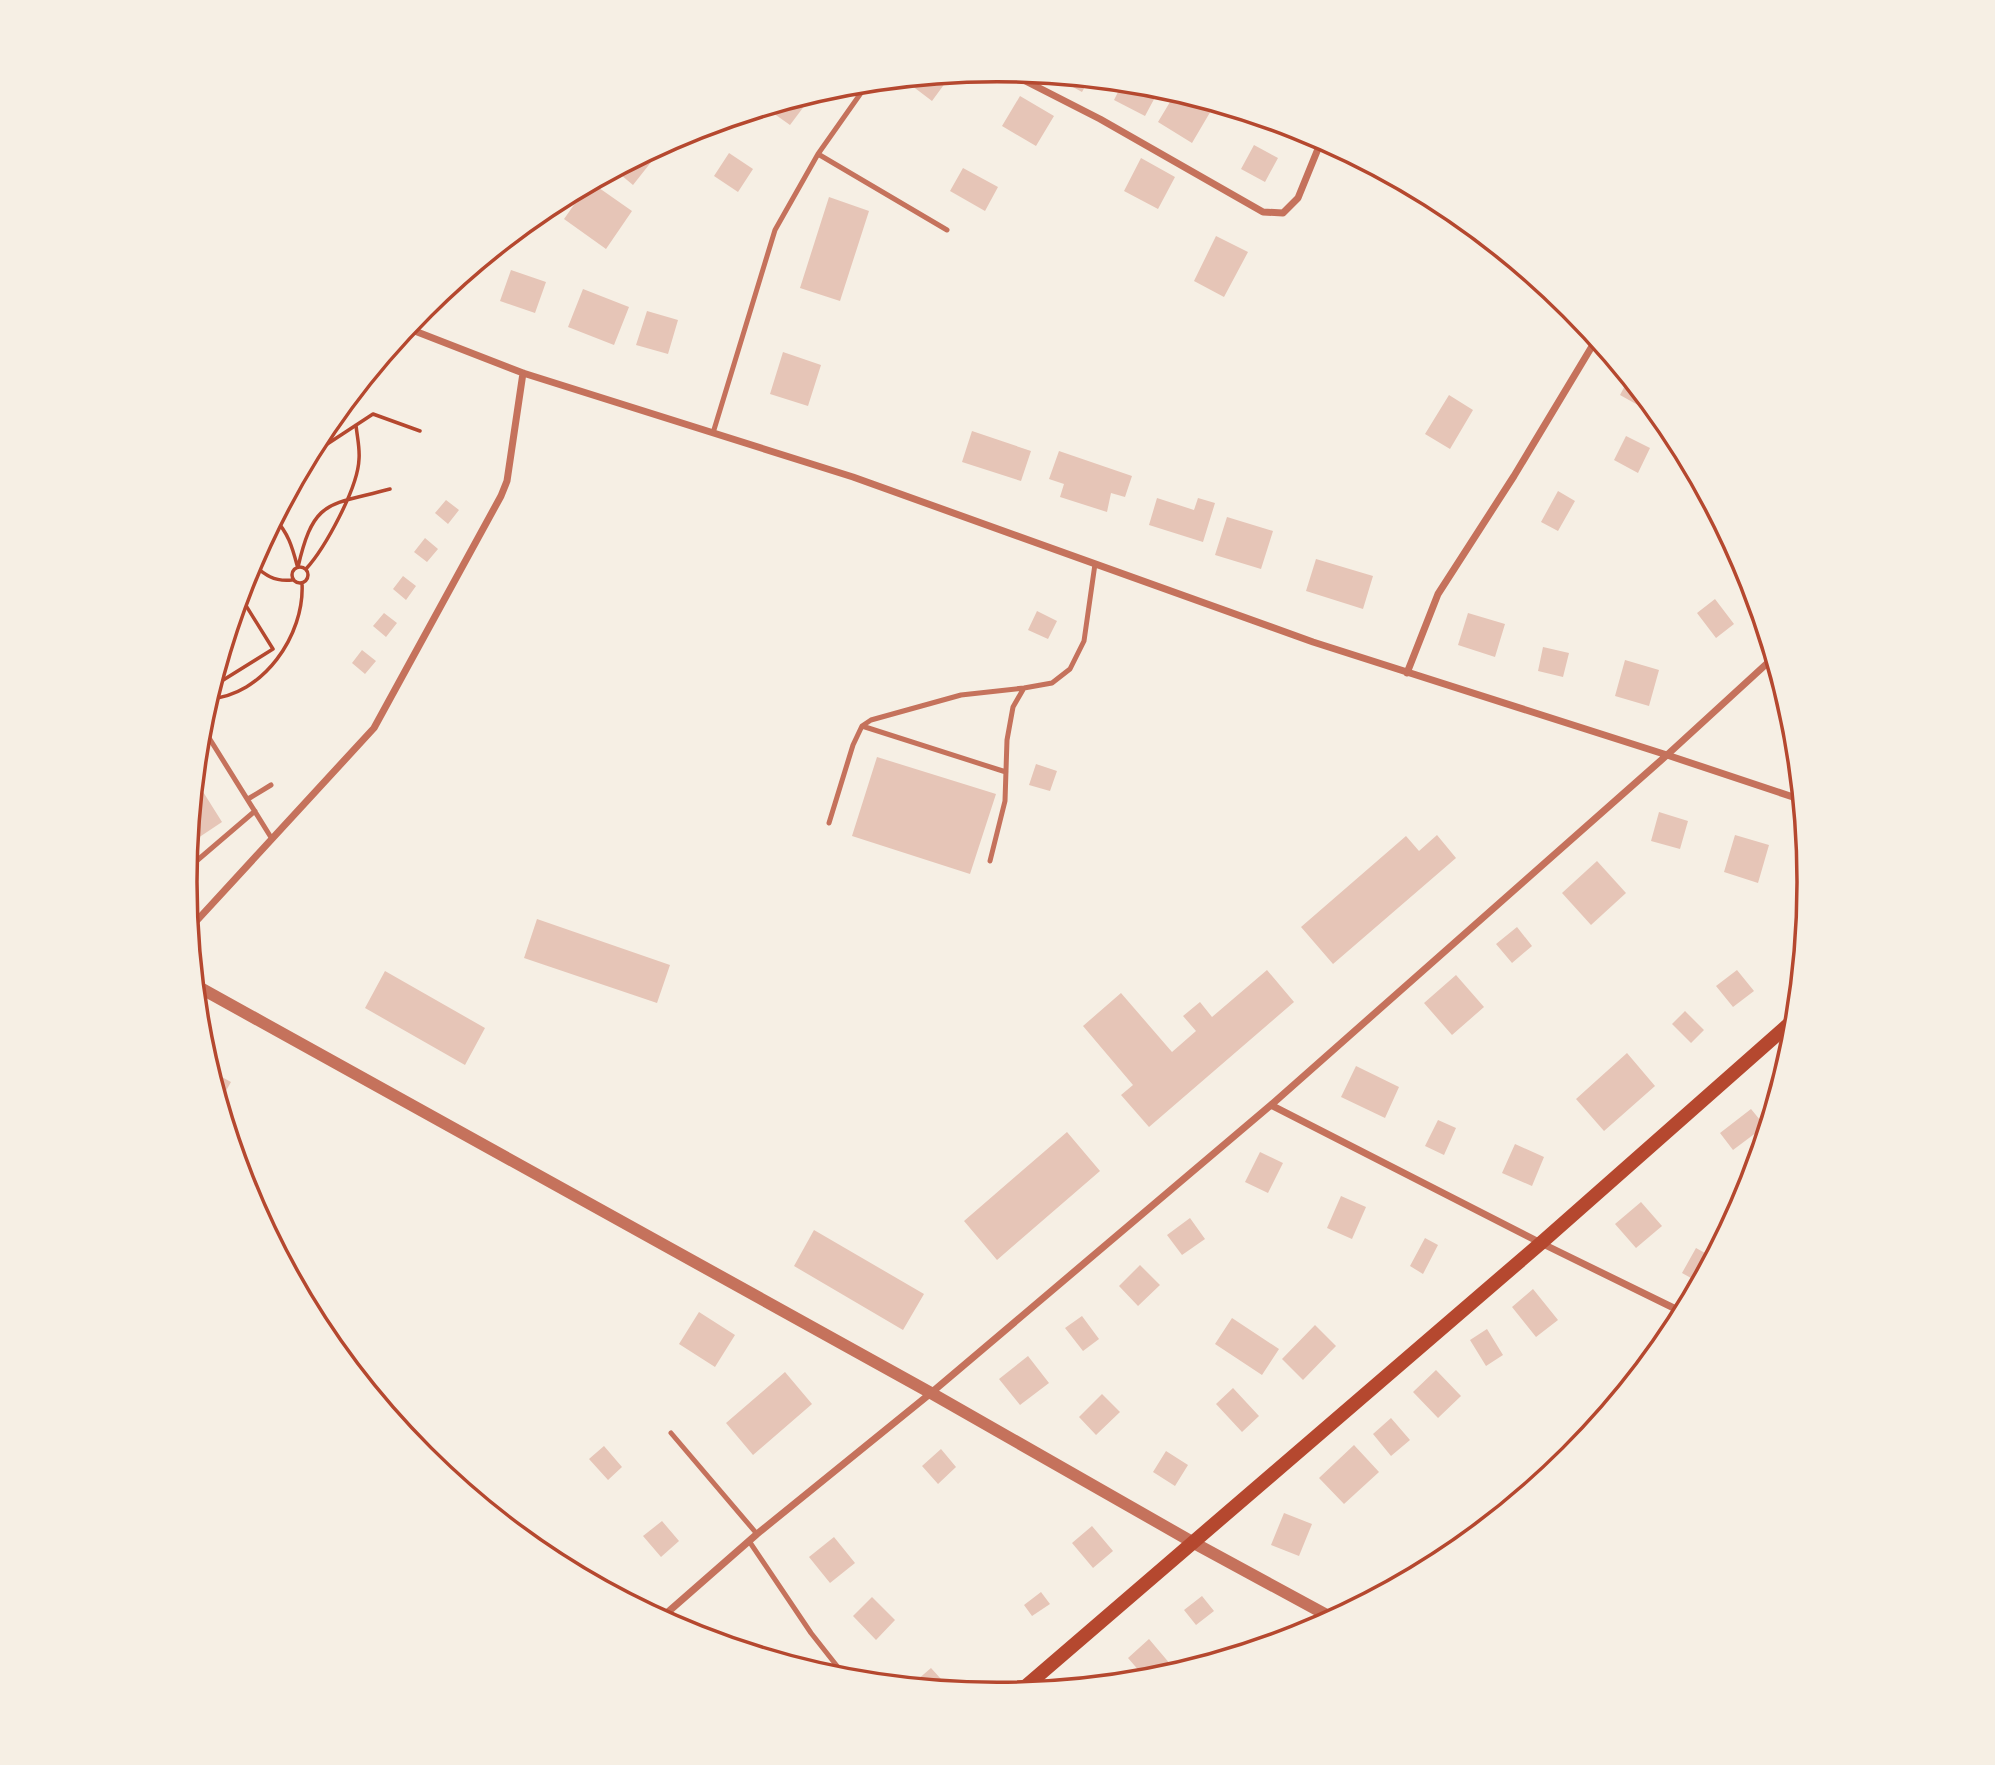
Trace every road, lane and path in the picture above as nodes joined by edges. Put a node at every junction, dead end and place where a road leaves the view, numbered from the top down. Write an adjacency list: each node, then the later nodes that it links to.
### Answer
1 (1030, 83): 3 (street)
2 (859, 95): 4 (lane)
3 (1318, 149)
4 (818, 155): 5 (lane); 11 (lane)
5 (947, 230)
6 (418, 332): 8 (street)
7 (1592, 347): 24 (street)
8 (523, 373): 11 (street); 37 (street)
9 (356, 425): 10 (path); 12 (path); 14 (path)
10 (420, 431)
11 (713, 433): 16 (street)
12 (329, 443)
13 (390, 489): 14 (path)
14 (346, 501): 17 (path); 18 (path)
15 (281, 526): 17 (path)
16 (1095, 564): 24 (street); 26 (lane)
17 (298, 567): 18 (path); 20 (path)
18 (306, 569): 21 (path)
19 (261, 570): 20 (path)
20 (293, 580): 21 (path)
21 (302, 583): 27 (path)
22 (247, 607): 25 (path)
23 (1767, 664): 30 (street)
24 (1408, 673): 30 (street)
25 (225, 677)
26 (1024, 688): 28 (lane); 31 (lane)
27 (220, 698)
28 (862, 726): 31 (lane); 36 (lane)
29 (211, 740): 34 (lane)
30 (1667, 755): 33 (street); 43 (street)
31 (1006, 772): 39 (lane)
32 (271, 785): 34 (lane)
33 (1793, 797)
34 (247, 799): 35 (lane)
35 (255, 811): 37 (lane); 38 (lane)
36 (829, 823)
37 (272, 839): 40 (street)
38 (198, 860)
39 (990, 861)
40 (198, 919)
41 (205, 990): 46 (street)
42 (1784, 1029): 44 (main road)
43 (1270, 1105): 44 (street); 46 (street)
44 (1541, 1243): 45 (street); 50 (main road)
45 (1675, 1308)
46 (931, 1393): 48 (street); 50 (street)
47 (671, 1433): 48 (lane)
48 (757, 1534): 49 (street)
49 (749, 1541): 51 (street); 53 (lane)
50 (1194, 1543): 52 (street); 54 (main road)
51 (669, 1611)
52 (1323, 1613)
53 (837, 1666)
54 (1031, 1682)

